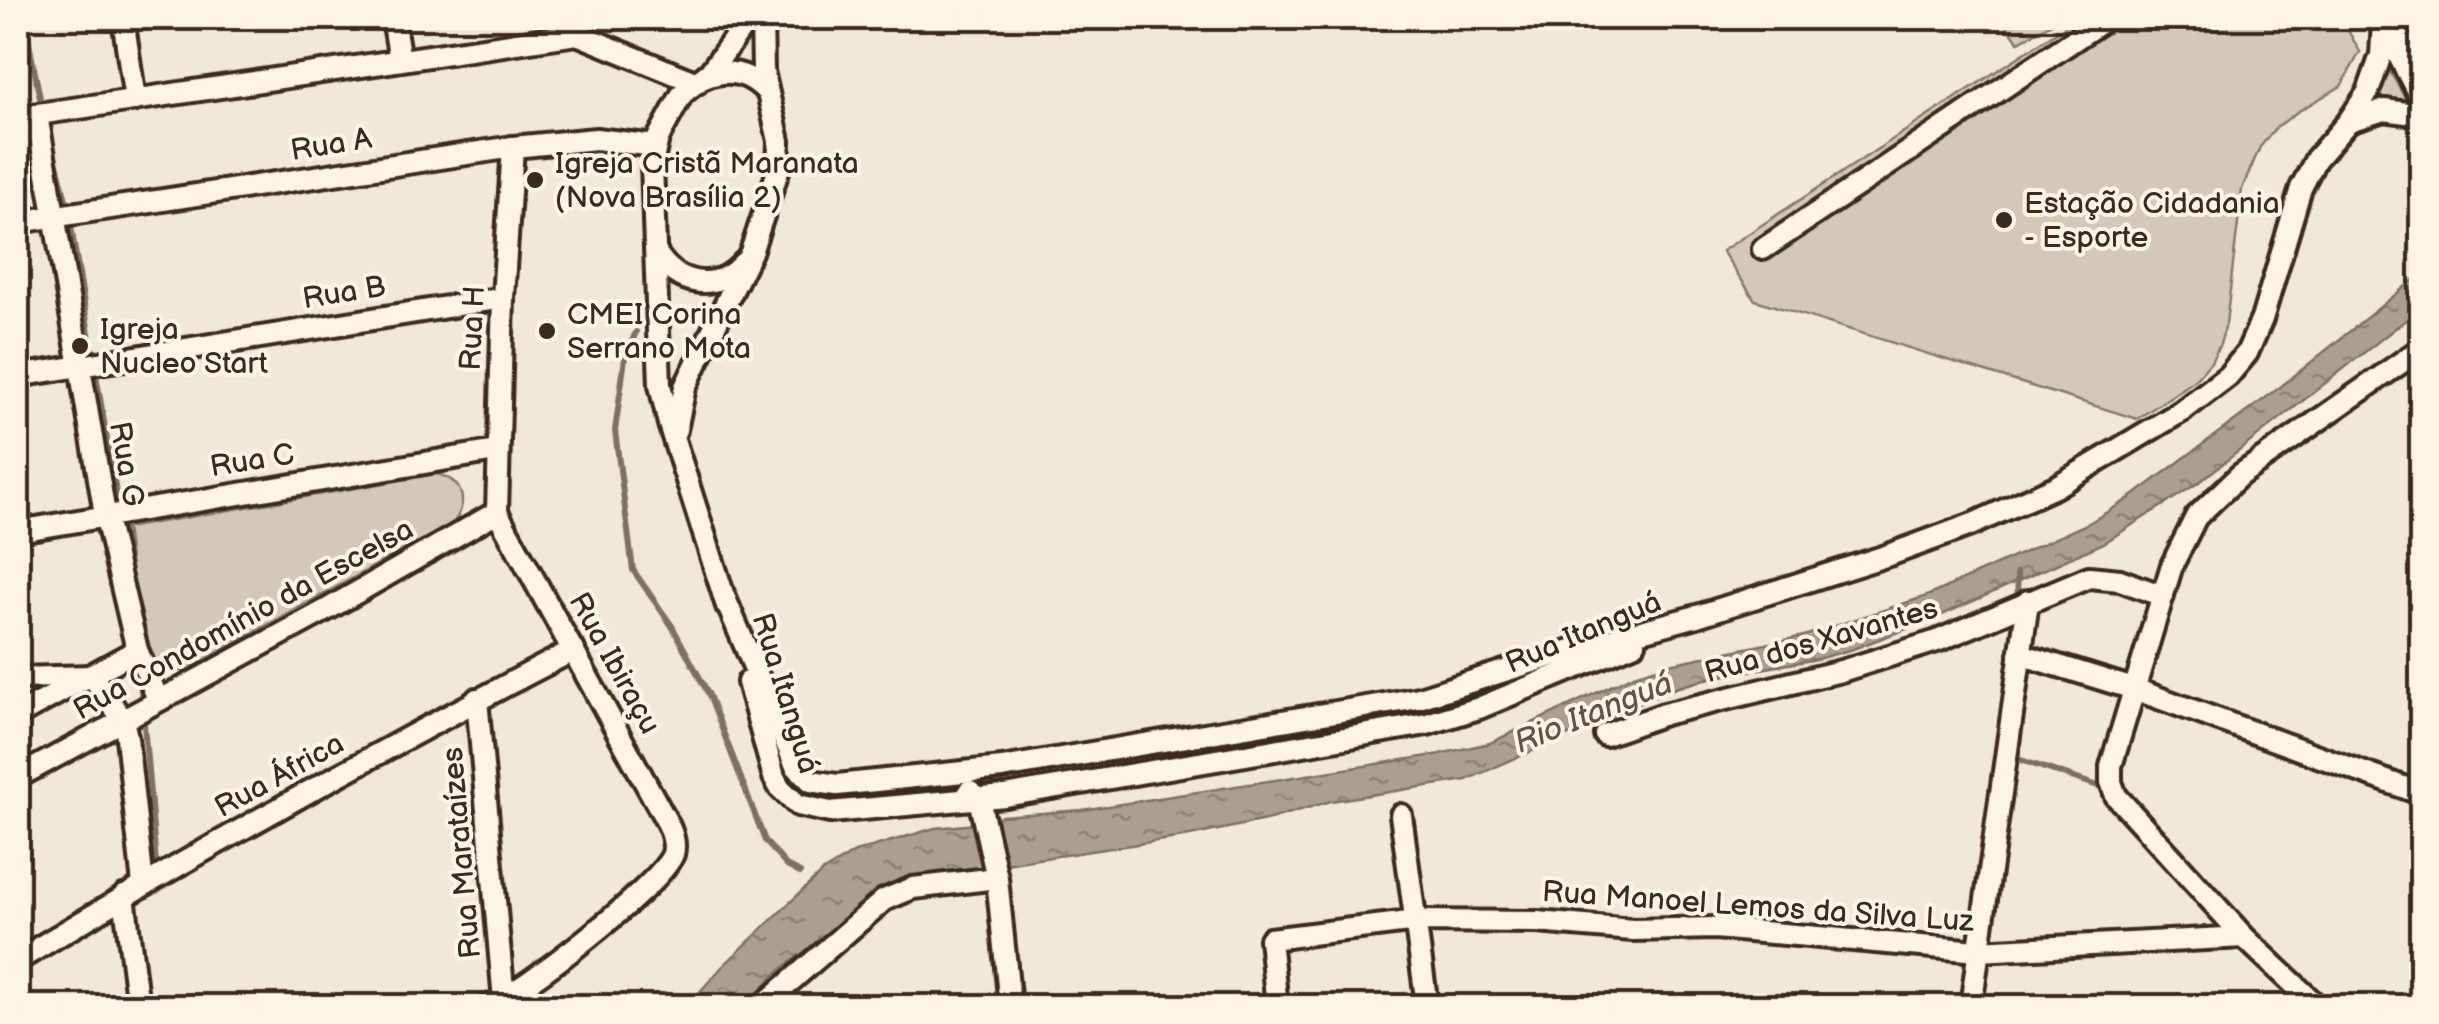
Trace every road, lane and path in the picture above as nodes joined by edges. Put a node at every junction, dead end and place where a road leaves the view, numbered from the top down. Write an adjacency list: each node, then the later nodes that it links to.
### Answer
1 (124, 18): 12 (street)
2 (393, 18): 8 (street)
3 (750, 18): 9 (street, Rua Itanguá)
4 (762, 18): 10 (street, Rua Itanguá)
5 (2107, 18): 20 (street)
6 (2384, 18): 11 (main road); 15 (street)
7 (581, 26): 8 (street); 9 (street)
8 (400, 60): 12 (street)
9 (701, 80): 10 (street); 16 (street, Rua Itanguá)
10 (765, 90): 22 (street, Rua Itanguá)
11 (2422, 90)
12 (135, 100): 14 (street)
13 (2422, 115): 15 (street)
14 (27, 116): 18 (street, Rua G)
15 (2348, 122): 35 (street)
16 (655, 146): 17 (street, Rua A); 21 (street, Rua Itanguá)
17 (513, 147): 18 (street, Rua A); 23 (street, Rua H)
18 (54, 216): 19 (street, Rua A); 25 (street, Rua G)
19 (18, 222)
20 (1763, 249)
21 (655, 250): 22 (street); 27 (street, Rua Itanguá)
22 (750, 252): 27 (street, Rua Itanguá)
23 (503, 298): 25 (street, Rua B); 28 (street, Rua H)
24 (2422, 348): 33 (street)
25 (80, 364): 26 (street, Rua B); 30 (street, Rua G)
26 (18, 376)
27 (676, 442): 32 (street, Rua Itanguá)
28 (496, 451): 29 (street, Rua H); 30 (street, Rua C)
29 (497, 512): 37 (street, Rua Ibiraçu); 42 (street, Rua Condomínio da Escelsa)
30 (105, 514): 31 (street, Rua C); 36 (street, Rua G)
31 (18, 531)
32 (724, 596): 47 (street, Rua Itanguá); 50 (street, Rua Itanguá)
33 (2163, 596): 34 (street, Rua dos Xavantes); 41 (street)
34 (2028, 601): 38 (street); 46 (street, Rua dos Xavantes)
35 (1697, 616): 47 (street, Rua Itanguá); 50 (street, Rua Itanguá)
36 (136, 650): 39 (street); 42 (street, Rua G)
37 (574, 650): 43 (street, Rua África); 58 (street, Rua Ibiraçu)
38 (2020, 654): 41 (street); 56 (street)
39 (92, 676): 40 (street); 44 (street); 45 (street)
40 (18, 678)
41 (2137, 690): 49 (street); 55 (street)
42 (158, 699): 45 (street, Rua Condomínio da Escelsa)
43 (477, 699): 53 (street, Rua África); 58 (street, Rua Marataízes)
44 (18, 716)
45 (122, 720): 48 (street, Rua Condomínio da Escelsa); 53 (street)
46 (1605, 735)
47 (950, 776): 50 (street)
48 (18, 778)
49 (2422, 794)
50 (982, 809): 52 (street)
51 (1401, 815): 54 (street)
52 (996, 873): 60 (street); 61 (street)
53 (133, 891): 57 (street, Rua África); 59 (street)
54 (1417, 921): 56 (street, Rua Manoel Lemos da Silva Luz); 62 (street, Rua Manoel Lemos da Silva Luz); 63 (street)
55 (2244, 936): 56 (street, Rua Manoel Lemos da Silva Luz); 65 (street)
56 (1978, 951): 64 (street)
57 (18, 960)
58 (496, 1004)
59 (138, 1006)
60 (762, 1006)
61 (1010, 1006)
62 (1277, 1006)
63 (1427, 1006)
64 (1971, 1006)
65 (2318, 1006)

